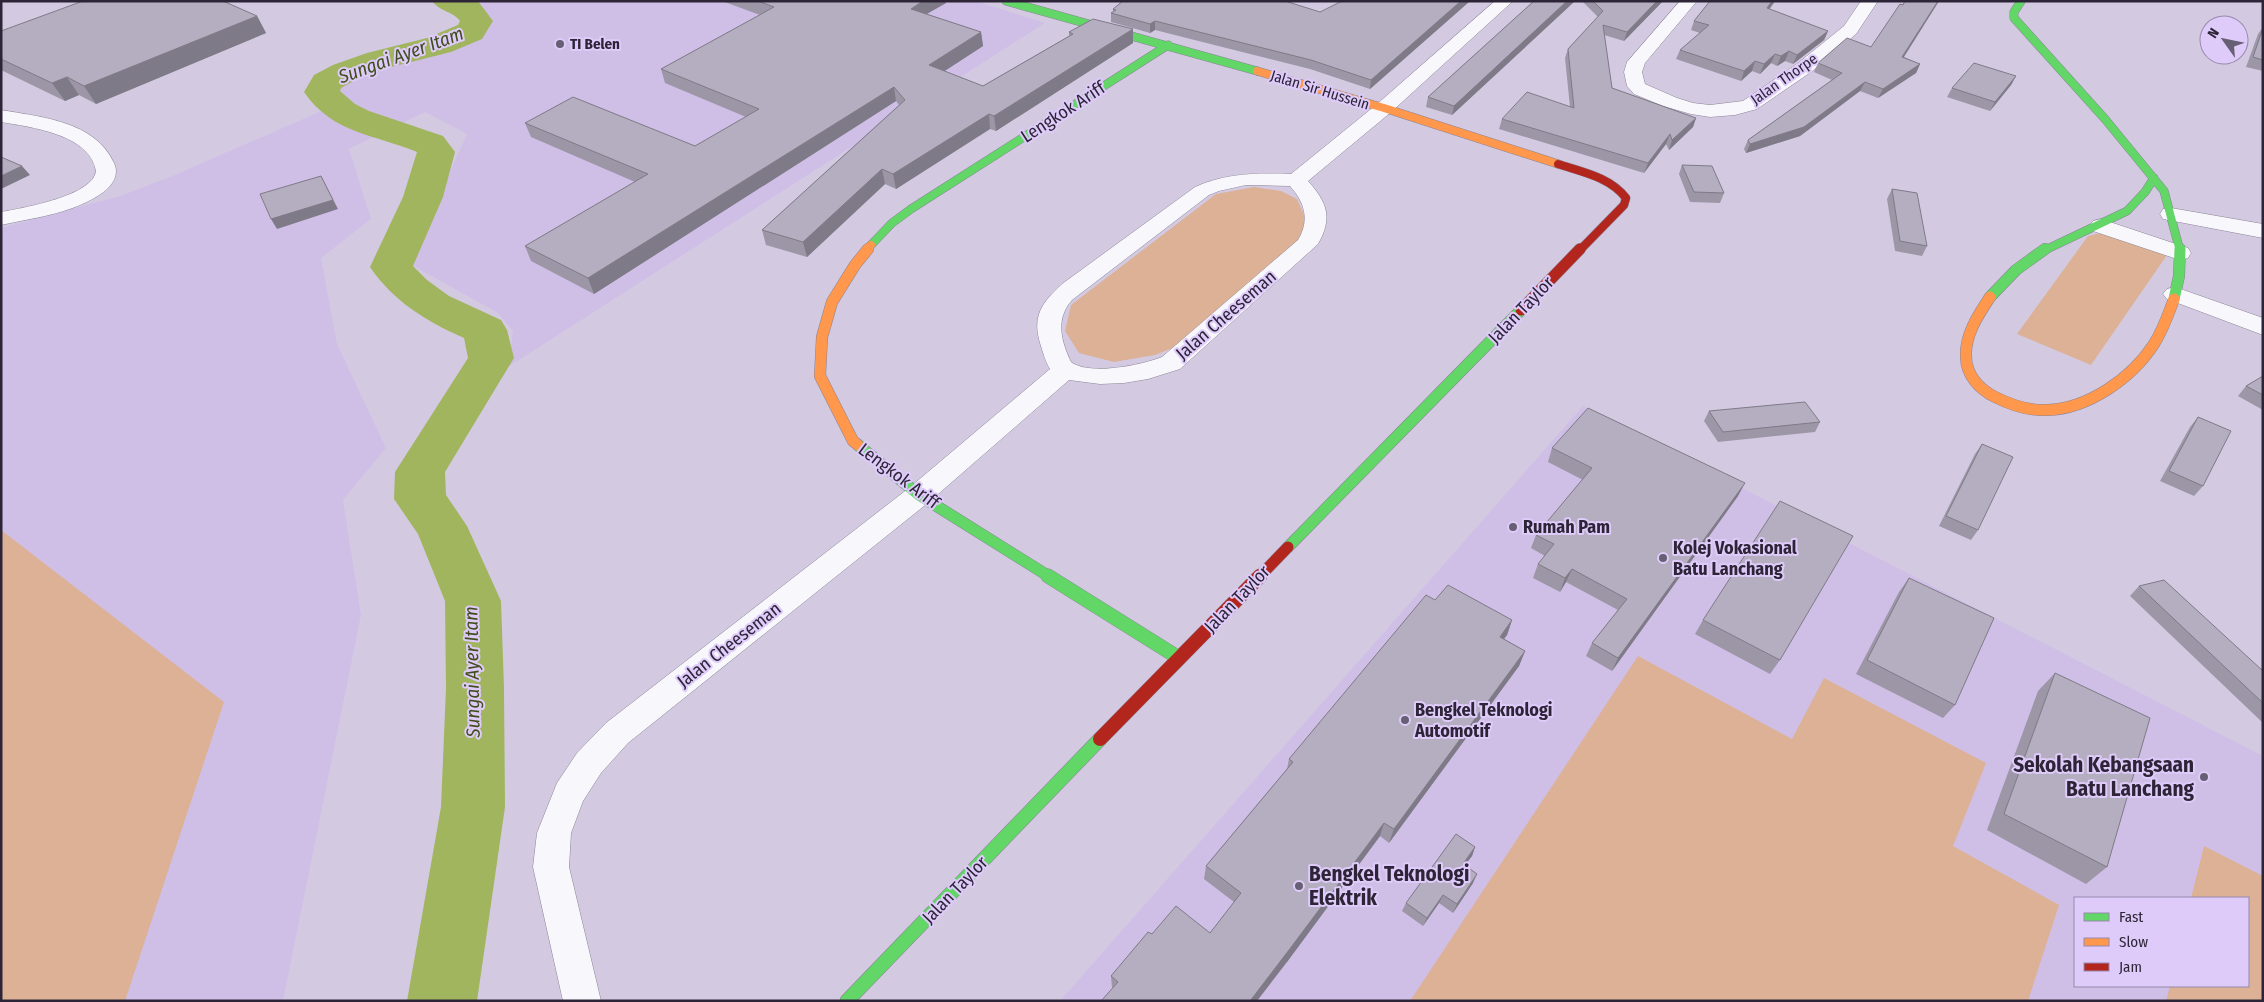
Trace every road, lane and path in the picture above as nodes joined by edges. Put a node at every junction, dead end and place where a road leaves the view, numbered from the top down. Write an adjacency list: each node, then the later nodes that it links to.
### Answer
1 (1006, 1): 6 (street, Jalan Sir Hussein)
2 (1505, 1): 7 (street)
3 (1690, 1): 4 (street, Jalan Thorpe)
4 (1870, 1)
5 (2021, 1): 9 (street)
6 (1168, 45): 7 (street, Jalan Sir Hussein); 20 (street, Lengkok Ariff)
7 (1383, 109): 10 (street); 11 (street, Jalan Sir Hussein)
8 (1, 116): 13 (street)
9 (2154, 178): 12 (street); 14 (street)
10 (1296, 180): 19 (street); 19 (street, Jalan Cheeseman)
11 (1626, 198): 21 (street, Jalan Taylor)
12 (2171, 214): 15 (street); 16 (street)
13 (1, 219)
14 (2101, 226): 16 (street); 17 (street)
15 (2263, 231)
16 (2180, 253): 17 (street)
17 (2175, 294): 18 (street)
18 (2263, 327)
19 (1065, 370): 20 (street, Jalan Cheeseman)
20 (918, 495): 21 (street, Lengkok Ariff); 22 (street, Jalan Cheeseman)
21 (1179, 658): 23 (street, Jalan Taylor)
22 (582, 1001)
23 (847, 1001)

